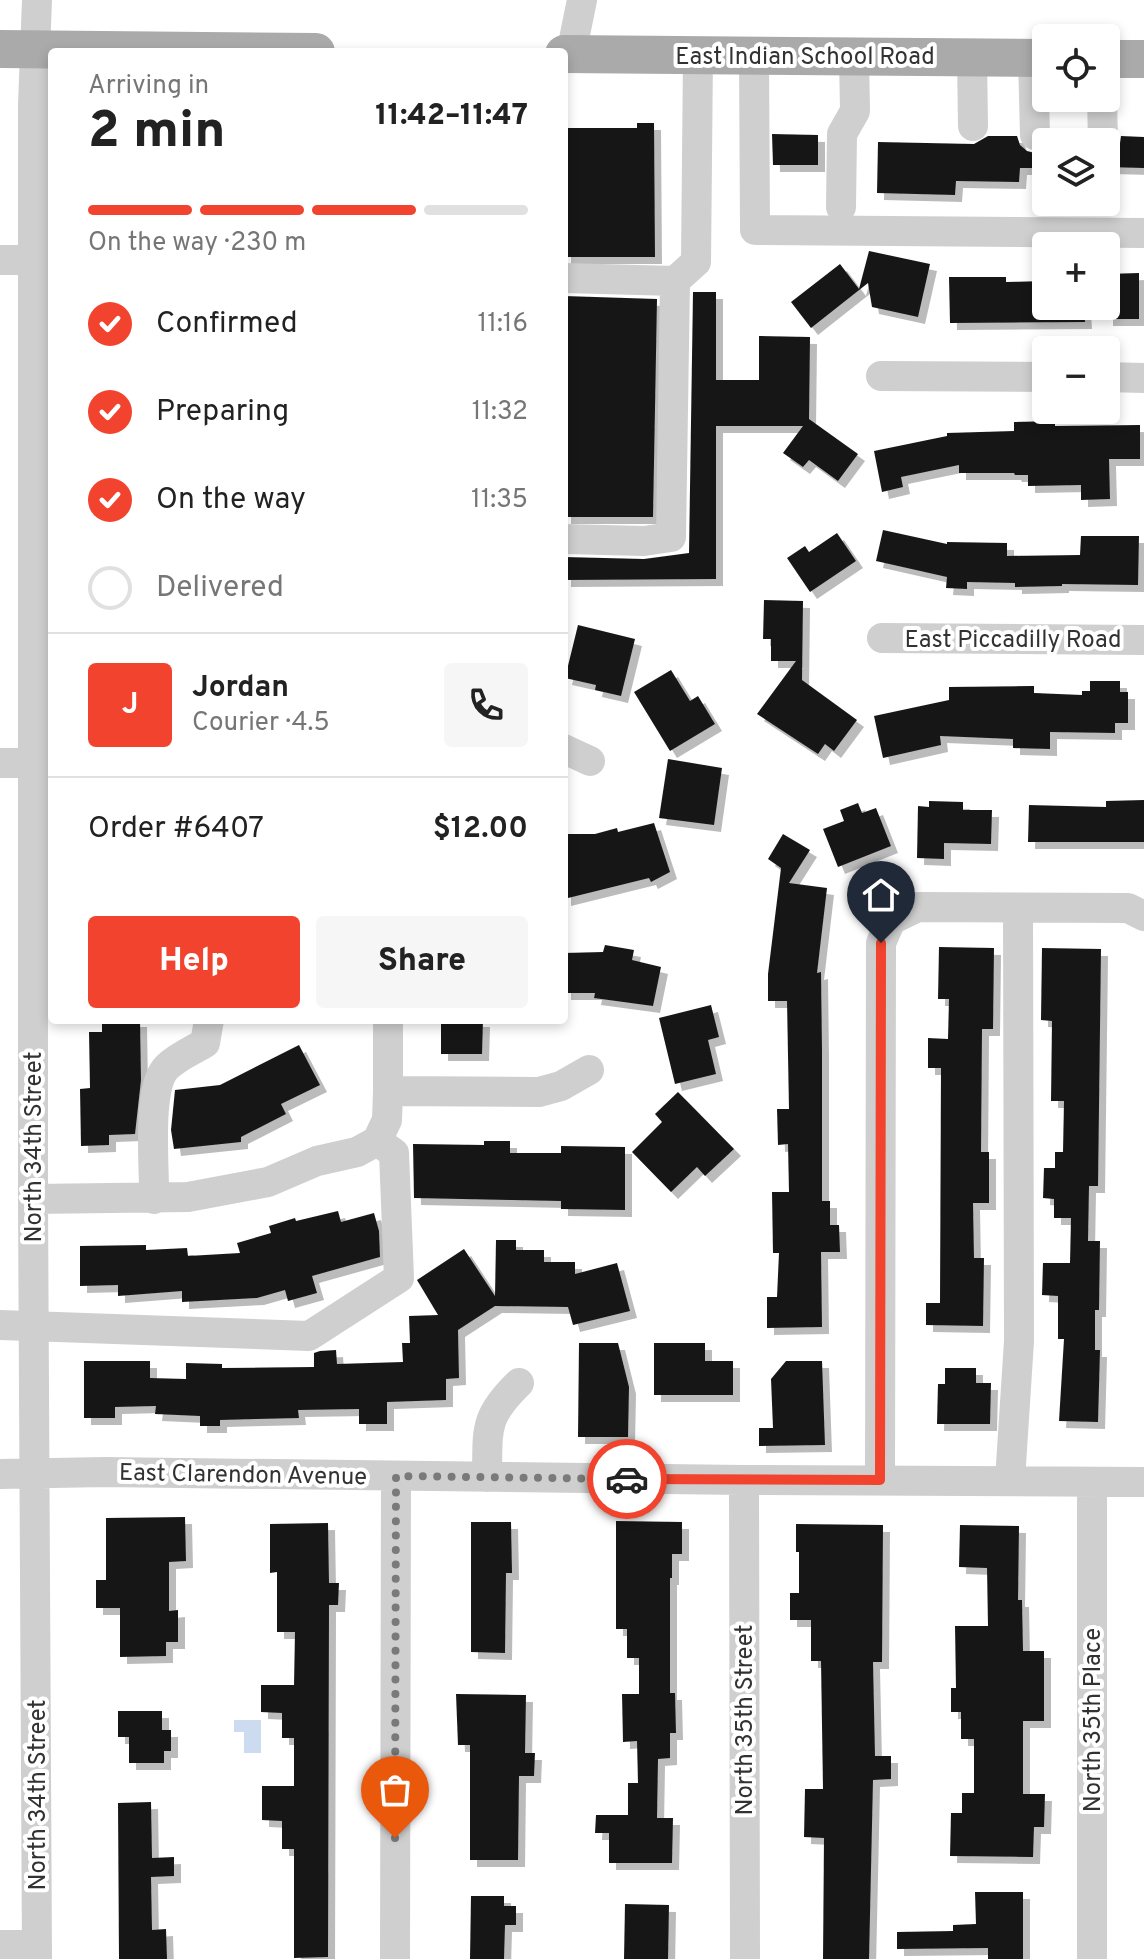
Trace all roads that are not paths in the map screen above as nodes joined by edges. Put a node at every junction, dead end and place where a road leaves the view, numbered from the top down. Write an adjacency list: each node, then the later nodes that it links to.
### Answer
1 (37, 0): 3 (street, North 34th Street)
2 (582, 0): 5 (street)
3 (17, 50): 4 (main road); 17 (street, North 34th Street)
4 (48, 50)
5 (568, 54): 6 (main road, East Indian School Road)
6 (698, 55): 7 (main road, East Indian School Road); 19 (street)
7 (754, 56): 8 (main road, East Indian School Road); 15 (street)
8 (854, 57): 9 (main road, East Indian School Road); 14 (street)
9 (972, 57): 10 (main road, East Indian School Road); 13 (street)
10 (1032, 58)
11 (1120, 59): 12 (main road)
12 (1144, 59)
13 (973, 126)
14 (841, 207)
15 (1144, 233)
16 (0, 260): 17 (street)
17 (42, 261): 24 (street, North 34th Street)
18 (568, 278): 19 (street)
19 (675, 281): 25 (street)
20 (881, 376): 21 (street)
21 (1032, 377)
22 (1120, 377): 23 (street)
23 (1144, 378)
24 (42, 503): 29 (street, North 34th Street)
25 (568, 539)
26 (882, 638): 27 (street, East Piccadilly Road)
27 (1144, 640)
28 (0, 763): 29 (street)
29 (32, 763): 37 (street, North 34th Street)
30 (1018, 909): 31 (street); 47 (street); 48 (street)
31 (1144, 916)
32 (208, 1024): 38 (street)
33 (388, 1024): 35 (street)
34 (589, 1070): 35 (street)
35 (388, 1091): 36 (street)
36 (377, 1141): 38 (street); 40 (street)
37 (33, 1199): 38 (street); 40 (street, North 34th Street)
38 (154, 1199)
39 (0, 1325): 40 (street)
40 (34, 1326): 43 (street, North 34th Street)
41 (519, 1383): 45 (street)
42 (0, 1474): 43 (street, East Clarendon Avenue)
43 (35, 1474): 44 (street, East Clarendon Avenue); 52 (street, North 34th Street)
44 (396, 1476): 45 (street, East Clarendon Avenue); 53 (street)
45 (487, 1477): 46 (street, East Clarendon Avenue)
46 (744, 1480): 47 (street, East Clarendon Avenue); 54 (street, North 35th Street)
47 (880, 1480): 48 (street, East Clarendon Avenue)
48 (1010, 1480): 49 (street, East Clarendon Avenue)
49 (1092, 1482): 50 (street, East Clarendon Avenue); 55 (street, North 35th Place)
50 (1144, 1482)
51 (0, 1945): 52 (street)
52 (37, 1952)
53 (395, 1959)
54 (745, 1959)
55 (1092, 1959)

